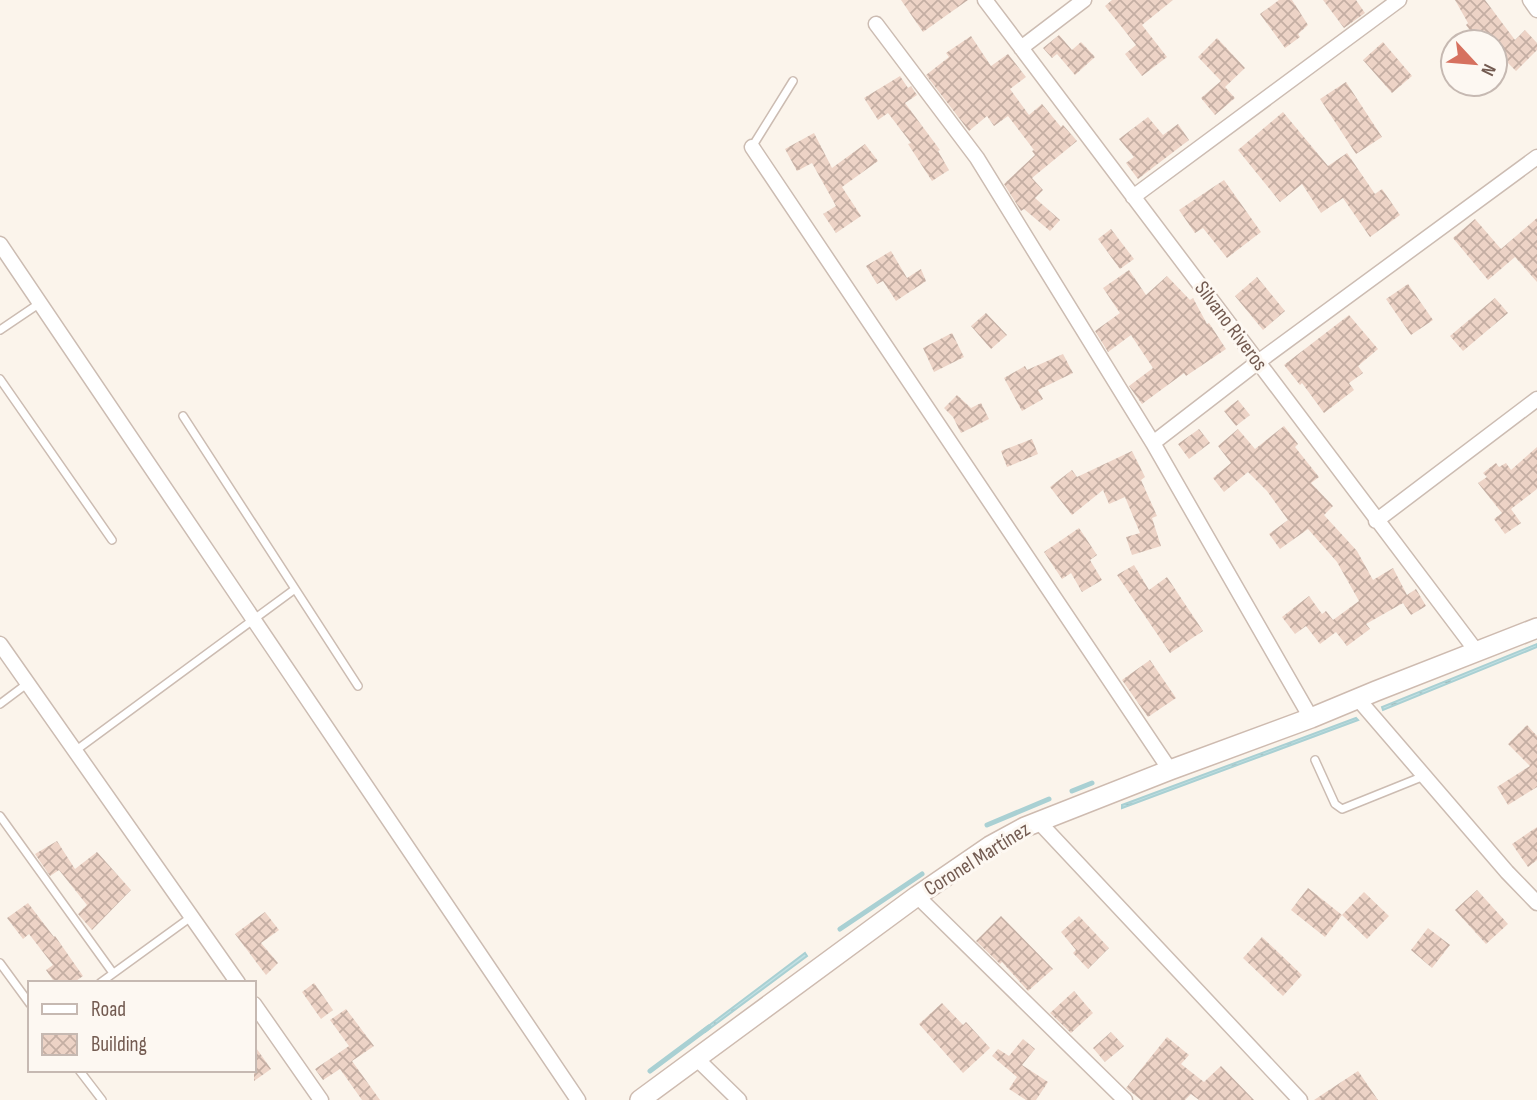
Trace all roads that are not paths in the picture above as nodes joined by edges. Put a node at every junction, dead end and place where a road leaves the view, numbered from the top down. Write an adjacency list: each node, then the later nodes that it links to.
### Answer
1 (985, 0): 7 (street, Silvano Riveros)
2 (1084, 0): 7 (street)
3 (1399, 0): 11 (street)
4 (1530, 0): 5 (street)
5 (1537, 10)
6 (876, 24): 19 (street)
7 (1021, 48): 11 (street, Silvano Riveros)
8 (793, 81): 9 (lane)
9 (752, 147): 34 (street)
10 (1537, 157): 15 (street)
11 (1133, 197): 15 (street, Silvano Riveros)
12 (0, 244): 13 (street)
13 (40, 303): 14 (lane); 23 (street)
14 (0, 330)
15 (1258, 362): 19 (street); 20 (street, Silvano Riveros)
16 (0, 379): 21 (lane)
17 (1537, 399): 20 (street)
18 (183, 416): 22 (lane)
19 (1153, 443): 31 (street)
20 (1376, 521): 26 (street, Silvano Riveros)
21 (112, 540)
22 (295, 589): 23 (lane); 28 (lane)
23 (253, 620): 32 (lane); 51 (street)
24 (1537, 628): 26 (main road, Coronel Martínez)
25 (0, 644): 27 (street)
26 (1477, 652): 29 (main road, Coronel Martínez)
27 (27, 683): 30 (lane); 32 (street)
28 (358, 686)
29 (1367, 695): 31 (main road, Coronel Martínez); 35 (street)
30 (0, 704)
31 (1311, 719): 34 (main road, Coronel Martínez)
32 (75, 751): 40 (street)
33 (1315, 760): 35 (lane)
34 (1170, 769): 37 (main road, Coronel Martínez)
35 (1424, 776): 39 (street)
36 (0, 816): 42 (lane)
37 (1038, 821): 38 (main road, Coronel Martínez); 55 (street)
38 (917, 896): 47 (main road, Coronel Martínez); 54 (street)
39 (1537, 903)
40 (192, 917): 42 (lane); 44 (street)
41 (0, 963): 45 (lane)
42 (113, 974): 43 (lane)
43 (103, 981)
44 (237, 981)
45 (28, 1001)
46 (256, 1007): 50 (street)
47 (697, 1059): 52 (main road, Coronel Martínez); 53 (street)
48 (81, 1072): 49 (lane)
49 (102, 1100)
50 (321, 1100)
51 (578, 1100)
52 (640, 1100)
53 (739, 1100)
54 (1125, 1100)
55 (1300, 1100)

